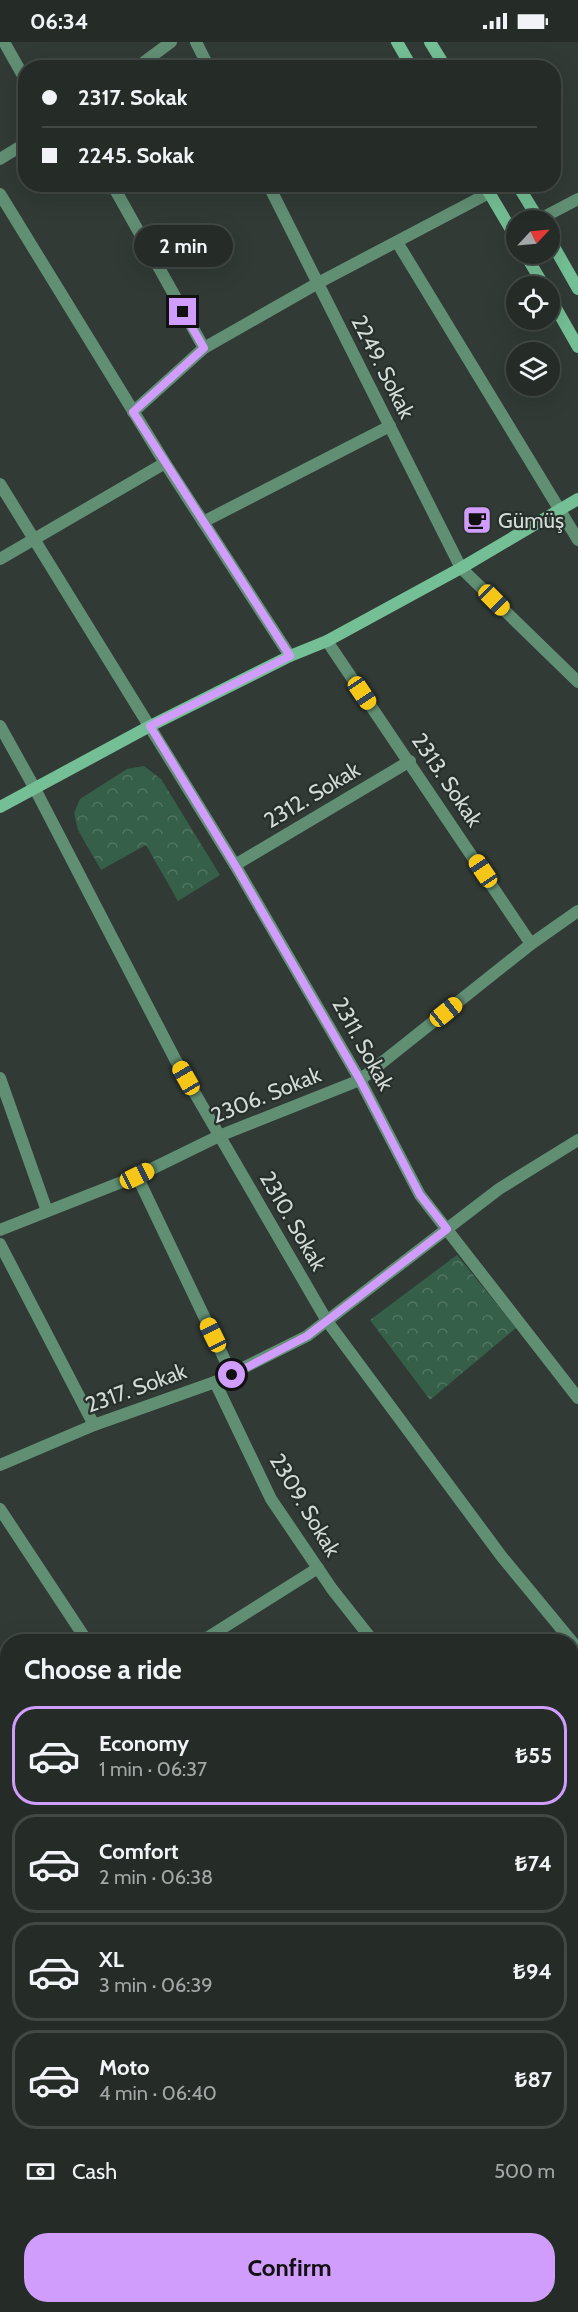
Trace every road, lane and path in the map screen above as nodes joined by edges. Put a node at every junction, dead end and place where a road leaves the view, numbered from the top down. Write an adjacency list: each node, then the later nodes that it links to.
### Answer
1 (4, 42): 10 (street)
2 (171, 42): 6 (street)
3 (196, 42): 7 (street)
4 (397, 42): 8 (main road)
5 (434, 43): 9 (main road)
6 (147, 60)
7 (205, 60)
8 (407, 60)
9 (442, 60)
10 (18, 67)
11 (18, 148): 12 (street)
12 (0, 159)
13 (116, 192): 29 (street)
14 (272, 192): 25 (street, 2249. Sokak)
15 (481, 192): 23 (street)
16 (488, 192): 22 (main road)
17 (522, 192): 20 (main road)
18 (0, 194): 30 (street)
19 (578, 200): 21 (street)
20 (532, 210)
21 (558, 210)
22 (506, 222)
23 (397, 242): 25 (street); 35 (street)
24 (560, 257): 26 (main road)
25 (318, 284): 29 (street); 31 (street, 2249. Sokak)
26 (578, 289)
27 (560, 315): 28 (main road)
28 (578, 347)
29 (204, 348): 30 (street)
30 (133, 412): 32 (street)
31 (390, 426): 36 (street); 40 (street, 2249. Sokak)
32 (165, 463): 36 (street); 37 (street)
33 (0, 484): 37 (street, 2311. Sokak)
34 (578, 499): 35 (main road)
35 (560, 509): 38 (street); 40 (main road)
36 (203, 522): 42 (street)
37 (35, 538): 39 (street); 45 (street, 2311. Sokak)
38 (578, 540)
39 (0, 559)
40 (461, 568): 41 (main road); 43 (street, 2249. Sokak)
41 (327, 641): 42 (main road); 46 (street, 2313. Sokak)
42 (290, 656): 45 (main road)
43 (578, 682)
44 (0, 726): 47 (street, 2310. Sokak)
45 (150, 726): 47 (main road); 49 (street, 2311. Sokak)
46 (410, 761): 49 (street, 2312. Sokak); 51 (street, 2313. Sokak)
47 (34, 787): 48 (main road); 54 (street, 2310. Sokak)
48 (0, 807)
49 (235, 865): 53 (street, 2311. Sokak)
50 (578, 911): 51 (street, 2306. Sokak)
51 (531, 944): 53 (street, 2306. Sokak)
52 (0, 1078): 57 (street)
53 (360, 1080): 54 (street, 2306. Sokak); 58 (street, 2311. Sokak)
54 (219, 1136): 56 (street, 2306. Sokak); 61 (street, 2310. Sokak)
55 (578, 1140): 58 (street, 2317. Sokak)
56 (137, 1176): 57 (street, 2306. Sokak); 62 (street)
57 (47, 1211): 59 (street, 2306. Sokak)
58 (447, 1229): 61 (street, 2317. Sokak); 64 (street, 2311. Sokak)
59 (0, 1230)
60 (0, 1244): 65 (street)
61 (327, 1321): 62 (street, 2317. Sokak); 72 (street, 2310. Sokak)
62 (232, 1375): 63 (street, 2317. Sokak)
63 (215, 1382): 65 (street, 2317. Sokak); 68 (street, 2309. Sokak)
64 (578, 1398)
65 (94, 1425): 66 (street, 2317. Sokak)
66 (0, 1465)
67 (0, 1509): 69 (street)
68 (318, 1568): 70 (street); 71 (street, 2309. Sokak)
69 (82, 1634)
70 (213, 1634)
71 (368, 1634)
72 (566, 1634)

